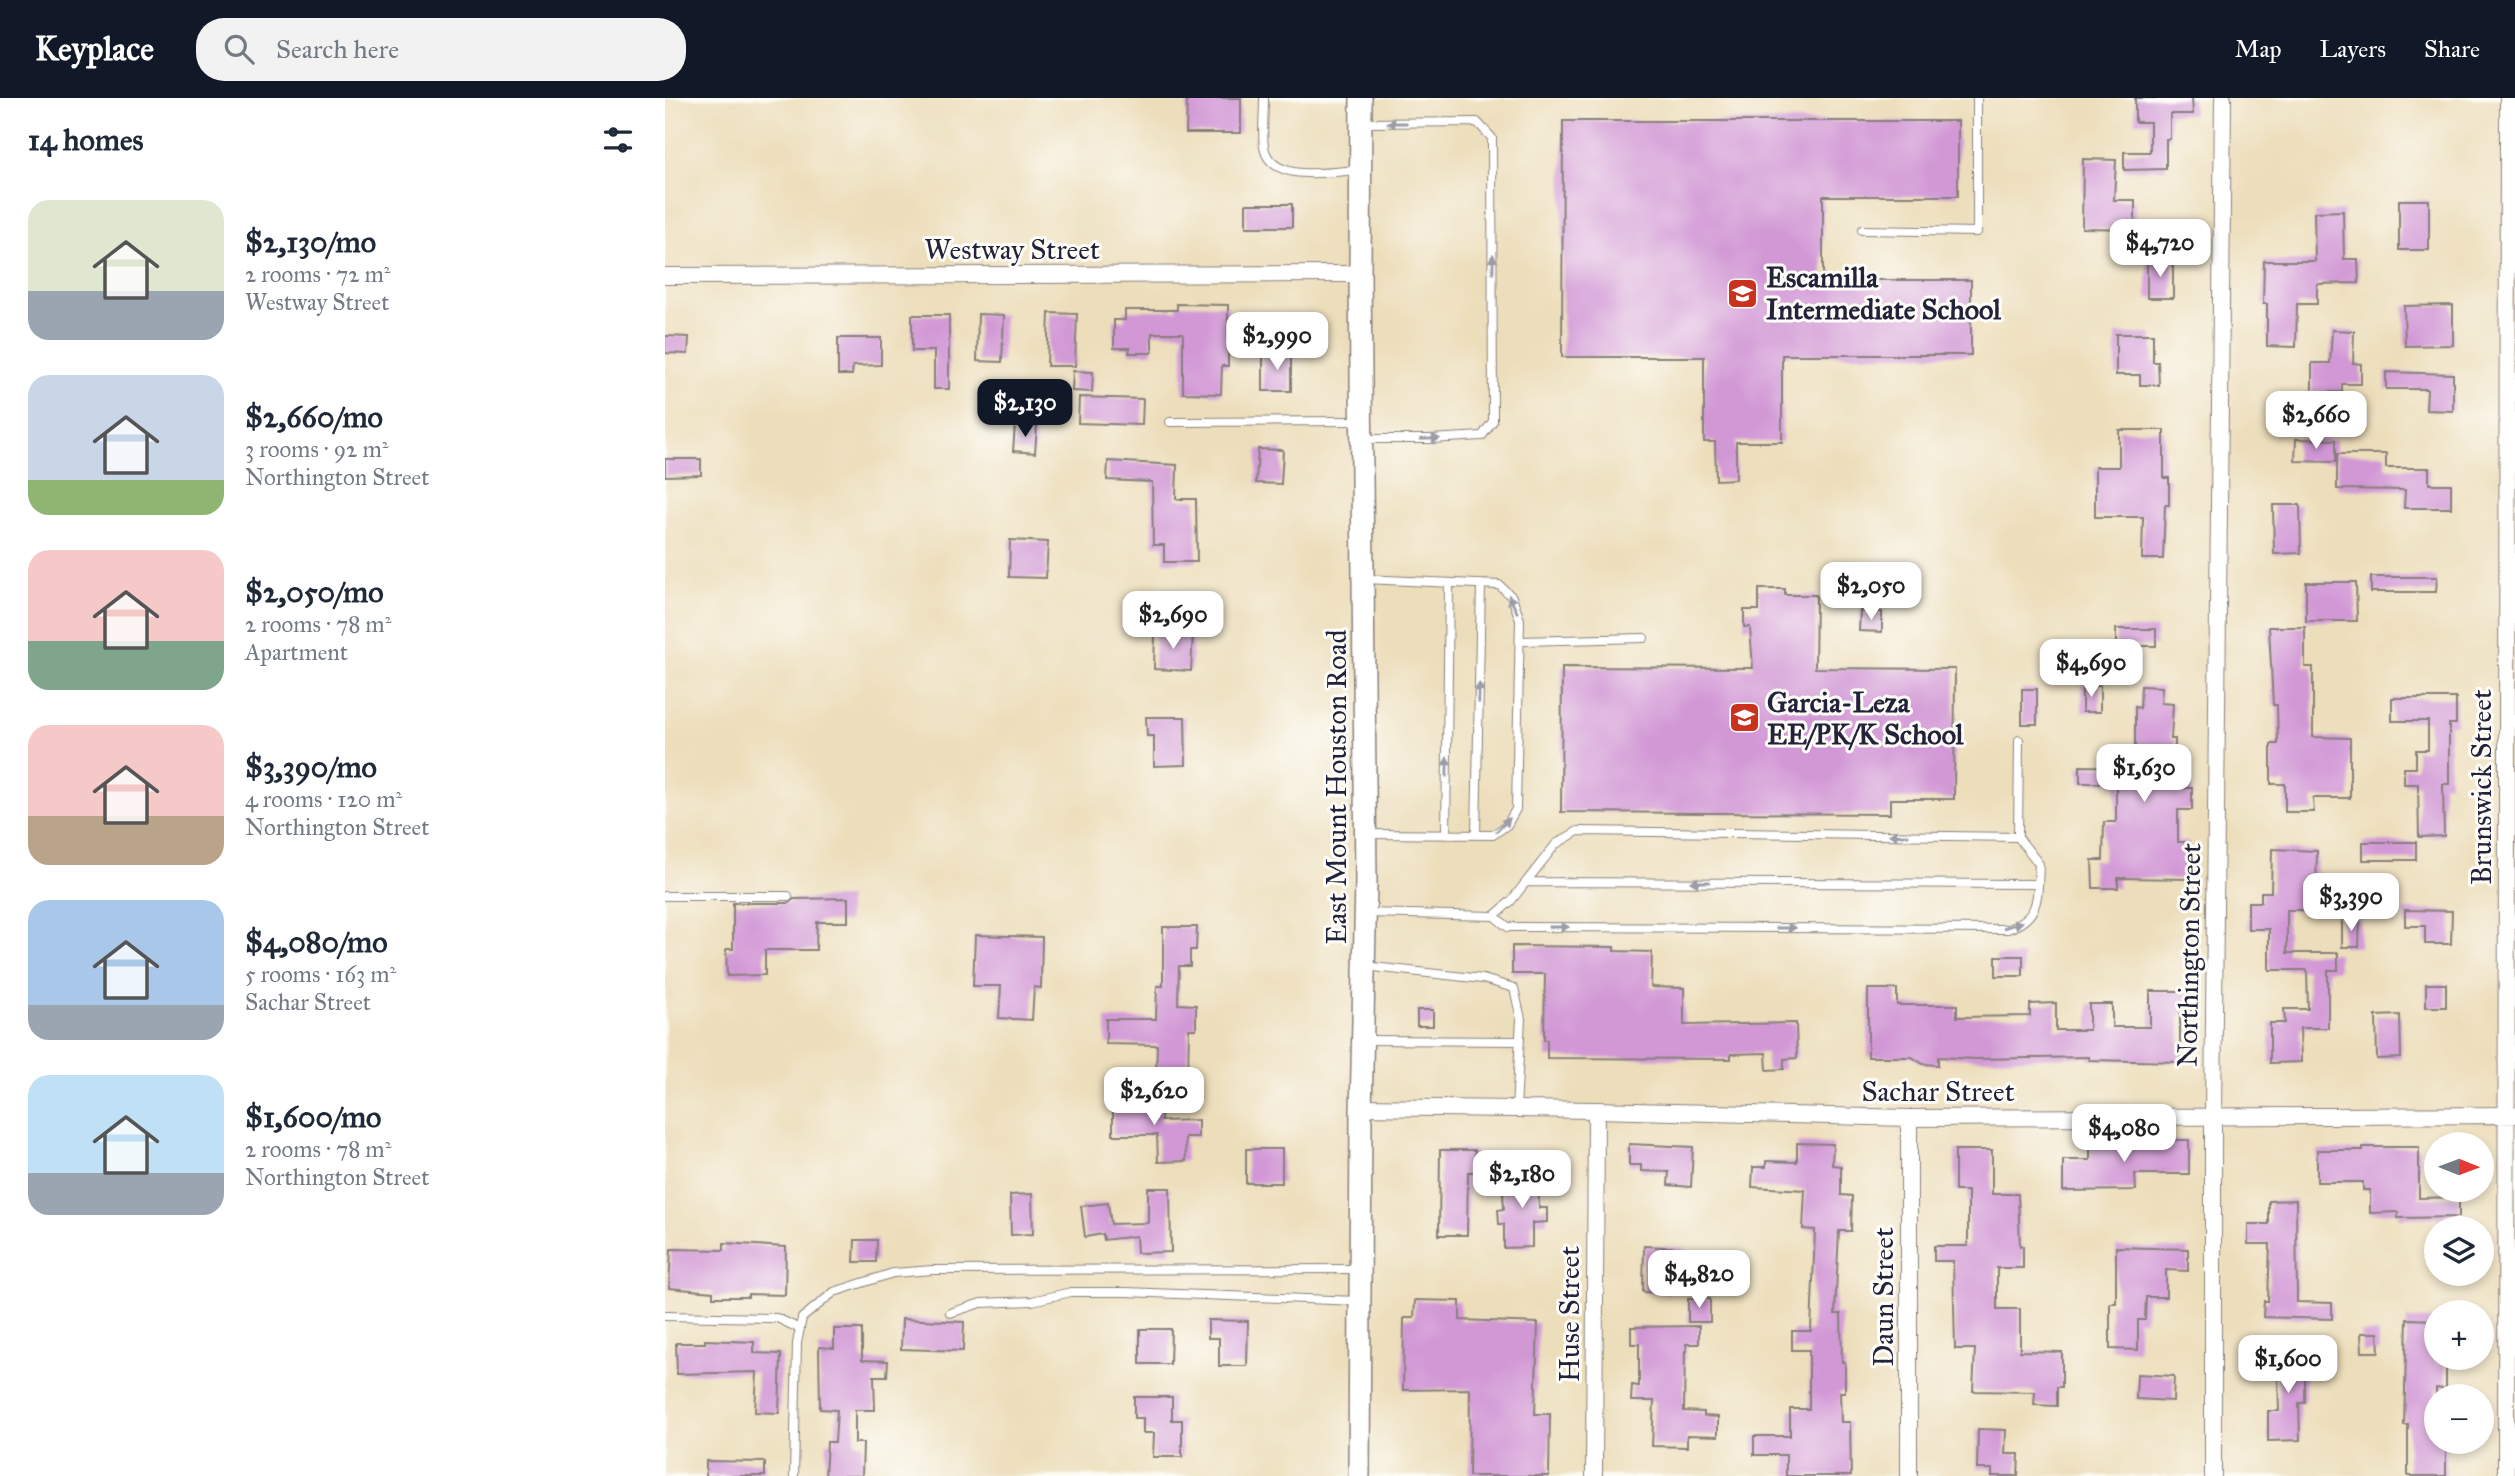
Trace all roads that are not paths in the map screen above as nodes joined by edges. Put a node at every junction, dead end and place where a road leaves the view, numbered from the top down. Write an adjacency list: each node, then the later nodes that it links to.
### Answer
1 (1264, 98): 7 (lane)
2 (1361, 98): 6 (main road, East Mount Houston Road)
3 (1977, 98): 8 (lane)
4 (2223, 98): 36 (street, Northington Street)
5 (2508, 98): 35 (street, Brunswick Street)
6 (1361, 123): 7 (main road, East Mount Houston Road); 12 (lane, one-way to 6)
7 (1360, 170): 9 (main road, East Mount Houston Road)
8 (1862, 230)
9 (1360, 274): 10 (street, Westway Street); 12 (main road, East Mount Houston Road)
10 (665, 276)
11 (1170, 422): 12 (lane)
12 (1362, 430): 13 (main road, East Mount Houston Road)
13 (1363, 579): 14 (lane); 19 (main road, East Mount Houston Road)
14 (1449, 583): 15 (lane); 20 (lane, one-way to 14)
15 (1481, 584): 17 (lane, one-way to 15); 21 (lane, one-way to 15)
16 (1644, 638): 17 (lane)
17 (1520, 641): 21 (lane, one-way to 17)
18 (2019, 740): 22 (lane)
19 (1366, 834): 20 (lane); 27 (main road, East Mount Houston Road)
20 (1446, 835): 21 (lane)
21 (1476, 835)
22 (2018, 837): 23 (lane, one-way to 23); 24 (lane)
23 (1526, 882): 24 (lane, one-way to 23); 28 (lane)
24 (2038, 884): 28 (lane, one-way to 24)
25 (665, 896): 26 (lane)
26 (788, 896)
27 (1366, 913): 28 (lane); 29 (main road, East Mount Houston Road)
28 (1495, 916)
29 (1364, 965): 30 (main road, East Mount Houston Road); 31 (lane)
30 (1362, 1040): 31 (lane); 32 (main road, East Mount Houston Road)
31 (1520, 1041): 33 (lane)
32 (1361, 1107): 33 (street, Sachar Street); 38 (main road, East Mount Houston Road)
33 (1516, 1109): 34 (street, Sachar Street)
34 (1596, 1110): 37 (street, Sachar Street); 45 (street, Huse Street)
35 (2511, 1115): 36 (street, Sachar Street); 48 (street, Brunswick Street)
36 (2213, 1117): 37 (street, Sachar Street); 47 (street, Northington Street)
37 (1909, 1118): 46 (street, Daun Street)
38 (1360, 1269): 39 (main road, East Mount Houston Road); 42 (lane)
39 (1359, 1301): 40 (lane); 44 (main road, East Mount Houston Road)
40 (950, 1313)
41 (665, 1316): 42 (lane)
42 (800, 1329): 43 (lane)
43 (794, 1476)
44 (1359, 1476)
45 (1594, 1476)
46 (1909, 1476)
47 (2213, 1476)
48 (2506, 1476)

